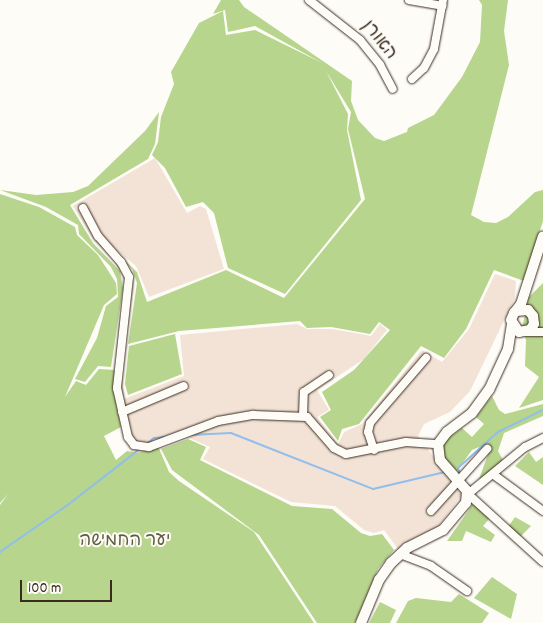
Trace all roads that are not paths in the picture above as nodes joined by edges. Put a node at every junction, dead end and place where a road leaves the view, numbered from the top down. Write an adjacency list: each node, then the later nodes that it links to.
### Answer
1 (309, 0): 5 (street, האורן)
2 (409, 0): 3 (street)
3 (442, 3): 4 (street)
4 (412, 79)
5 (393, 89)
6 (83, 208): 18 (street)
7 (543, 236): 8 (main road)
8 (528, 282): 9 (main road); 10 (main road)
9 (516, 311): 10 (main road); 11 (main road)
10 (533, 316): 12 (street); 13 (main road)
11 (512, 324): 13 (main road); 14 (main road)
12 (543, 331): 13 (street)
13 (525, 332): 14 (main road)
14 (508, 349): 21 (main road)
15 (426, 358): 23 (street)
16 (329, 375): 19 (street)
17 (184, 386): 18 (street)
18 (122, 412): 19 (street)
19 (302, 416): 23 (street)
20 (543, 438): 24 (street)
21 (438, 444): 23 (street); 25 (main road)
22 (486, 448): 25 (street)
23 (374, 450)
24 (494, 475): 26 (street); 28 (street)
25 (458, 480): 26 (main road); 27 (street)
26 (468, 494): 29 (main road); 30 (street)
27 (431, 511)
28 (543, 511)
29 (400, 554): 31 (street); 32 (main road)
30 (543, 562)
31 (467, 590)
32 (360, 623)

